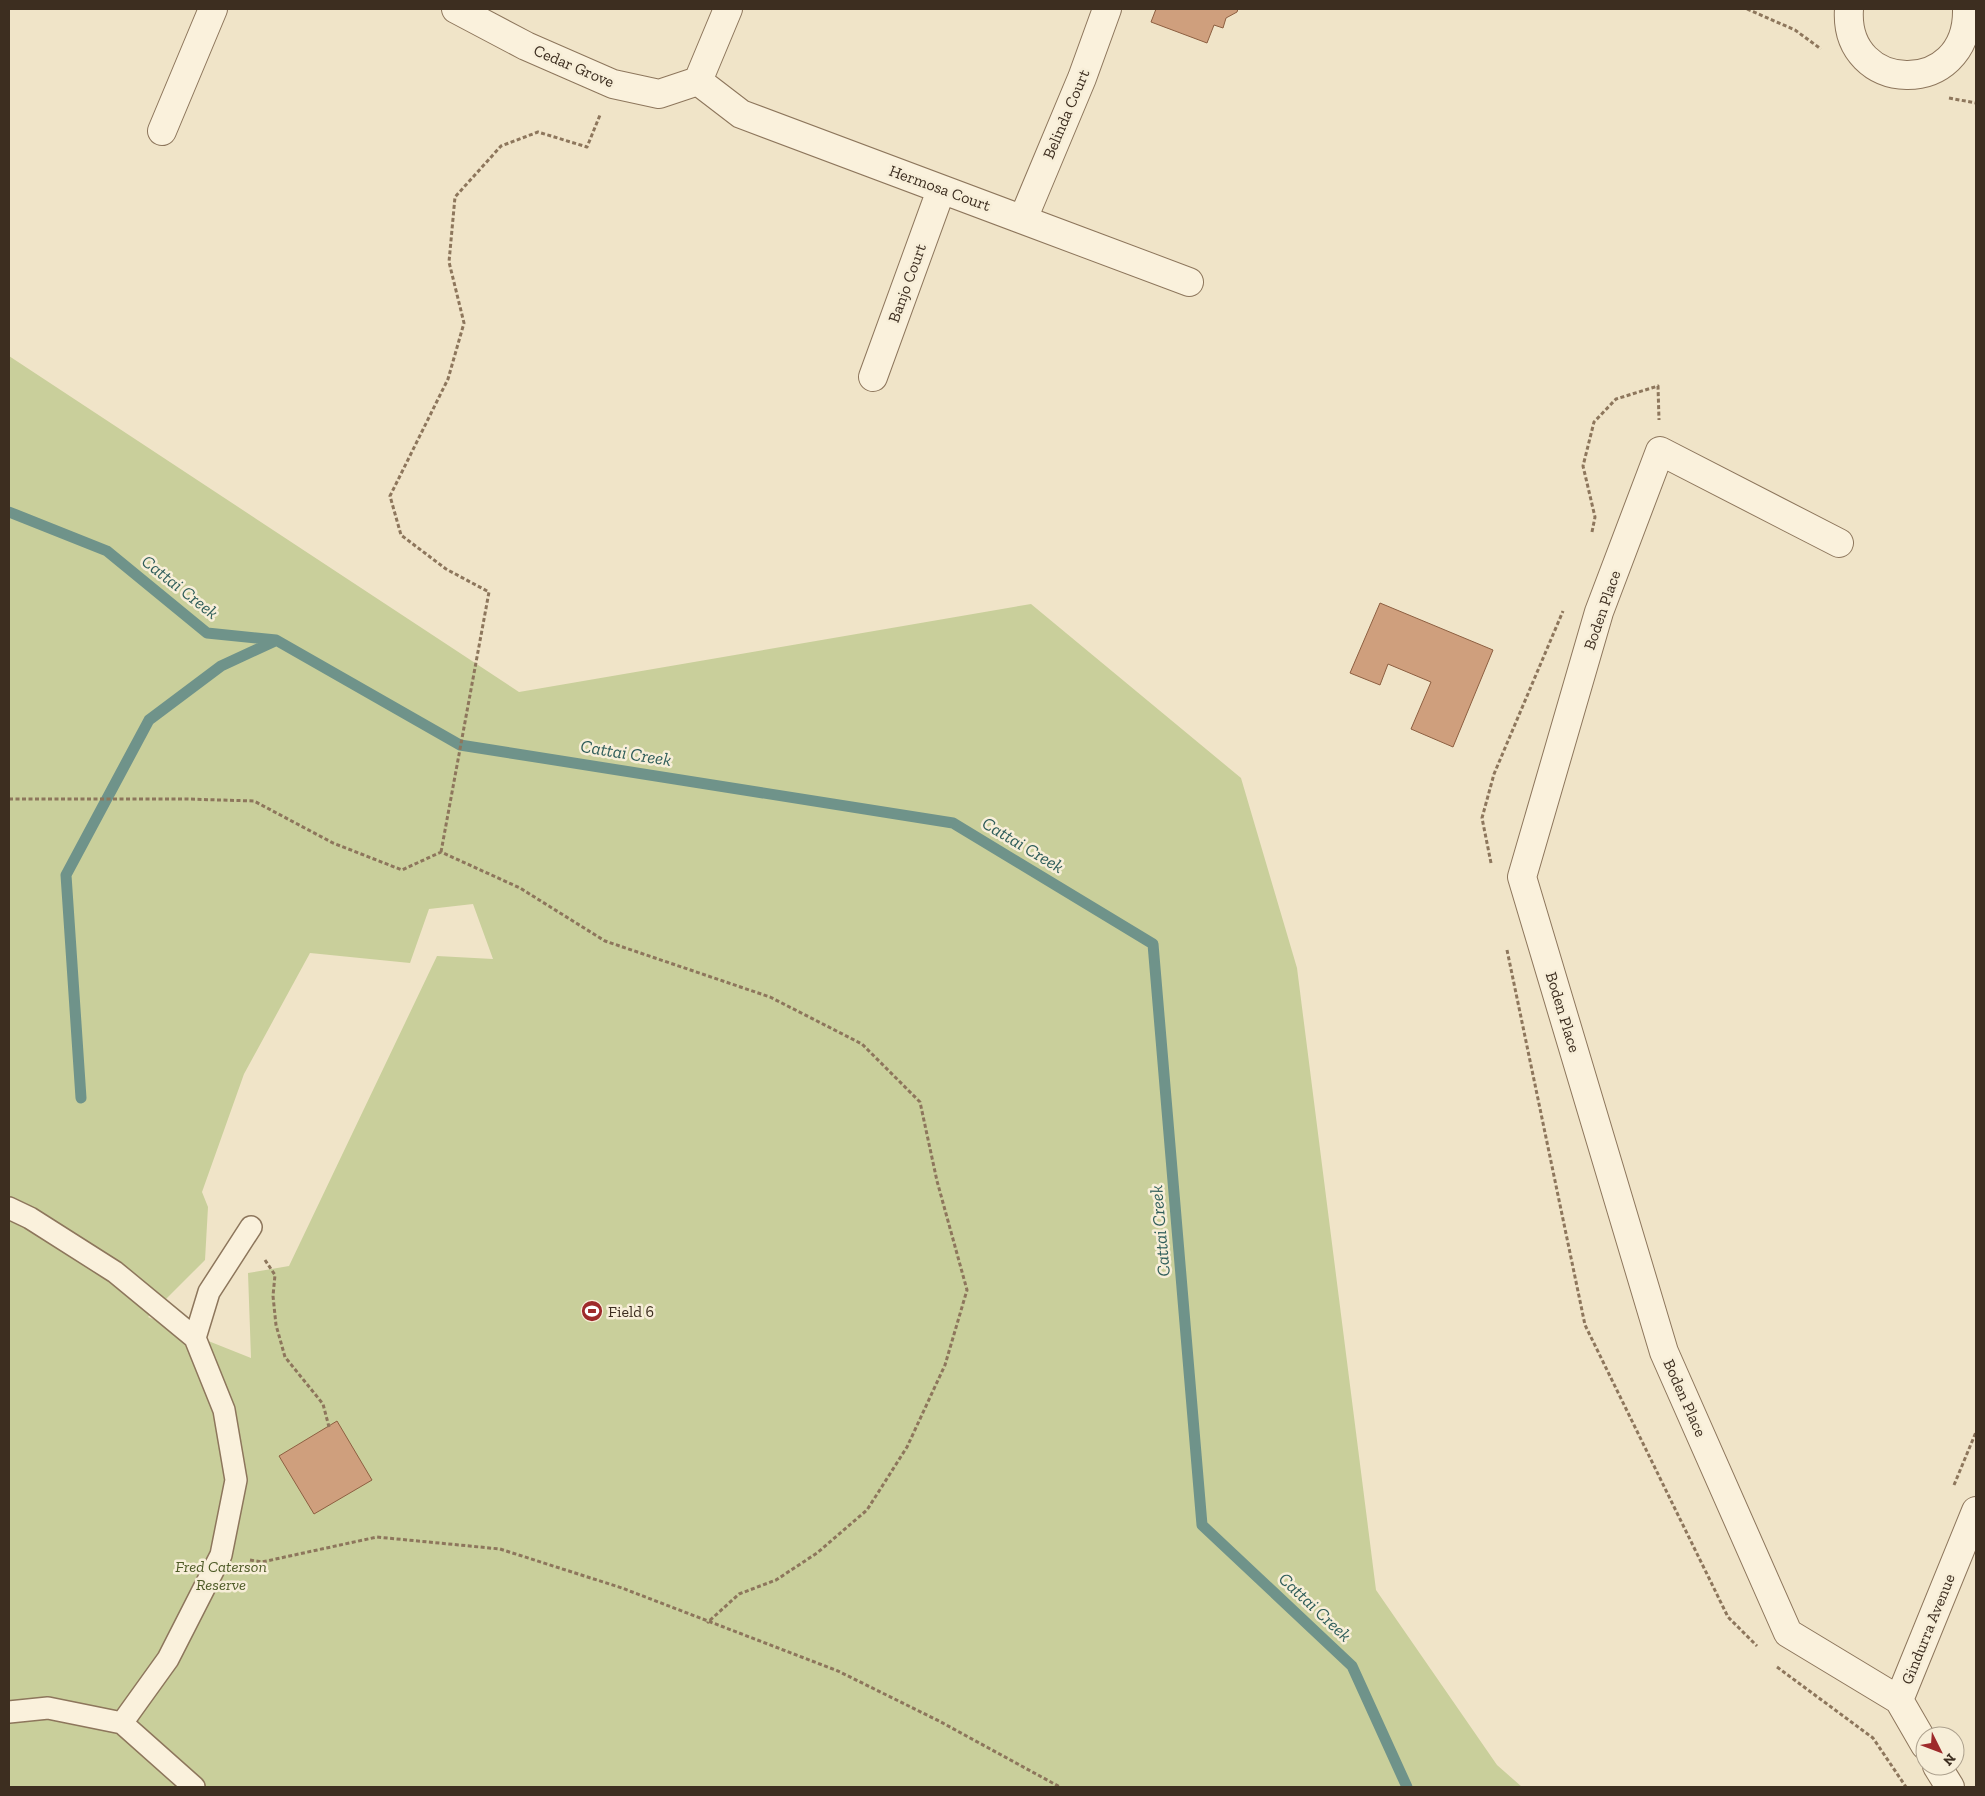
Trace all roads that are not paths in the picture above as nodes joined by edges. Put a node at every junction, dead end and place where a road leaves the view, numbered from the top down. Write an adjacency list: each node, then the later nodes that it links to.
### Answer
1 (212, 9): 9 (street)
2 (456, 9): 8 (street, Cedar Grove)
3 (728, 9): 8 (street)
4 (1107, 9): 11 (street, Belinda Court)
5 (1849, 9): 7 (street)
6 (1967, 9): 7 (street)
7 (1970, 42)
8 (698, 81): 10 (street, Hermosa Court)
9 (162, 131)
10 (941, 190): 11 (street, Hermosa Court); 13 (street, Banjo Court)
11 (1023, 219): 12 (street, Hermosa Court)
12 (1189, 282)
13 (873, 377)
14 (1838, 543): 19 (street, Boden Place)
15 (9, 1208): 17 (lane)
16 (251, 1227): 17 (lane)
17 (195, 1338): 21 (lane)
18 (1976, 1511): 19 (street, Gindurra Avenue)
19 (1899, 1700): 22 (street, Gindurra Avenue)
20 (9, 1712): 21 (lane)
21 (122, 1723): 24 (lane)
22 (1915, 1728)
23 (1943, 1776): 25 (street)
24 (194, 1787)
25 (1950, 1787)

